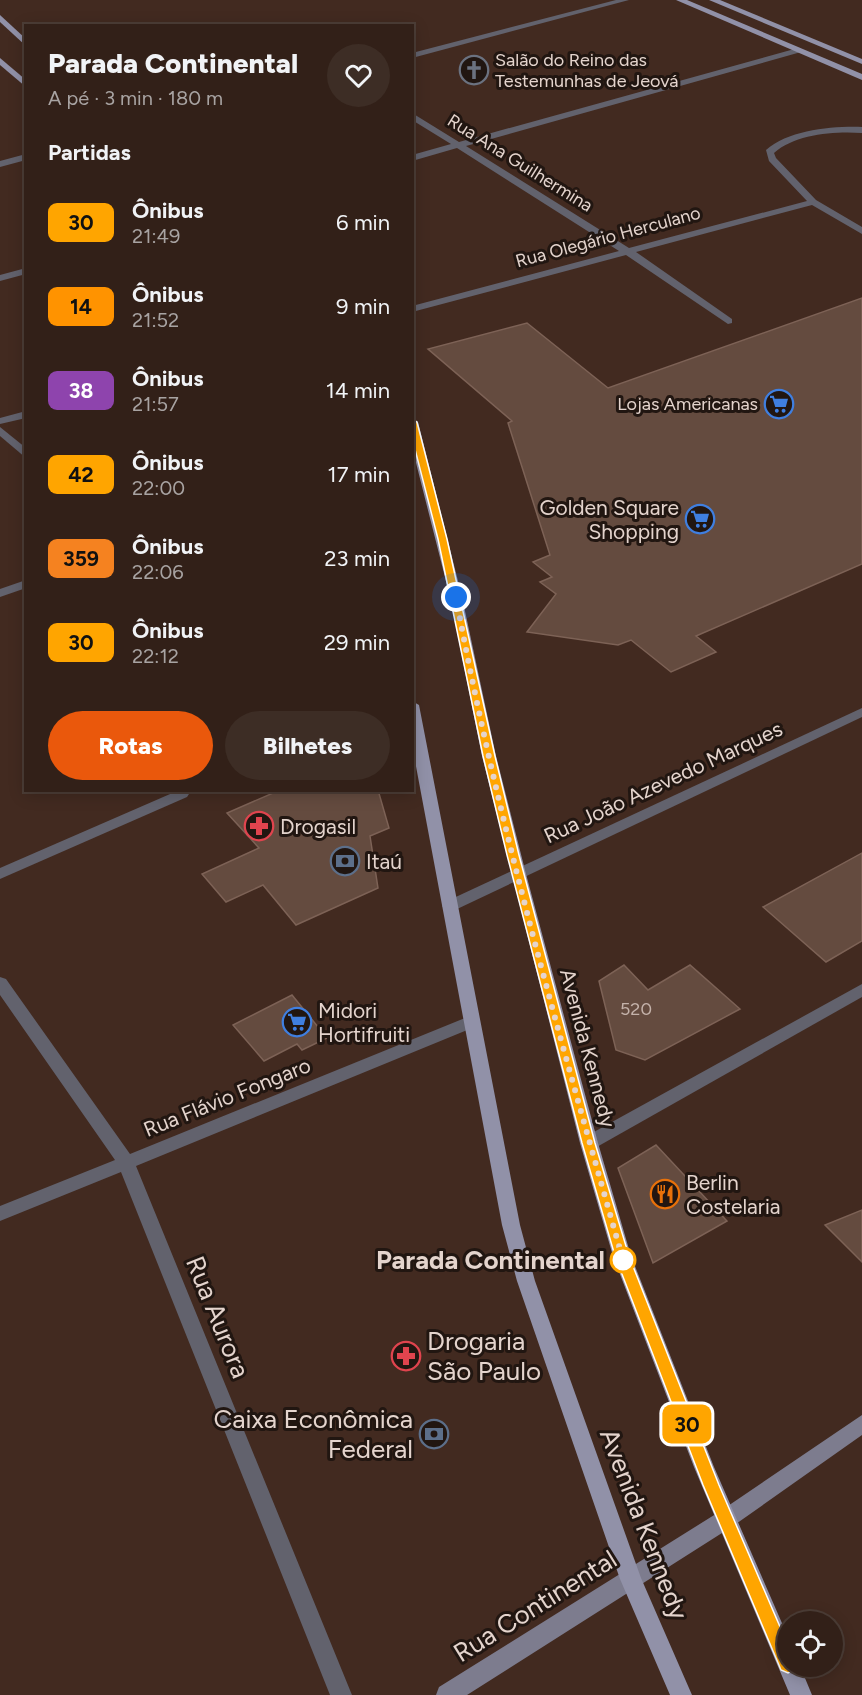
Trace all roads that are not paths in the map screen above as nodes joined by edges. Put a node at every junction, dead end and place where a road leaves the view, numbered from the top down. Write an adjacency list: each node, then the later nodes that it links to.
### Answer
1 (625, 0): 7 (street)
2 (680, 0): 6 (main road)
3 (713, 0): 9 (main road)
4 (0, 17): 5 (main road)
5 (24, 42)
6 (798, 50): 10 (main road); 14 (street)
7 (414, 55)
8 (0, 60): 11 (main road)
9 (862, 62)
10 (862, 77)
11 (24, 83)
12 (414, 117): 14 (street, Rua Ana Guilhermina)
13 (862, 130): 18 (street)
14 (461, 144): 15 (street); 20 (street, Rua Ana Guilhermina)
15 (414, 157)
16 (24, 158): 17 (street)
17 (0, 164)
18 (813, 202): 19 (street); 20 (street, Rua Olegário Herculano)
19 (862, 231)
20 (627, 250): 23 (street, Rua Olegário Herculano); 24 (street, Rua Ana Guilhermina)
21 (24, 272): 22 (street)
22 (0, 278)
23 (414, 308)
24 (728, 321)
25 (24, 415): 26 (street)
26 (0, 421)
27 (0, 430): 29 (street)
28 (414, 430): 36 (main road, Avenida Kennedy)
29 (24, 453)
30 (24, 585): 31 (street)
31 (0, 593)
32 (862, 712): 36 (street, Rua João Azevedo Marques)
33 (414, 716): 37 (main road, Avenida Kennedy)
34 (182, 794): 35 (street)
35 (0, 874)
36 (518, 874): 37 (street, Rua João Azevedo Marques); 41 (main road, Avenida Kennedy)
37 (450, 906): 40 (main road, Avenida Kennedy)
38 (0, 983): 42 (street, Rua Aurora)
39 (862, 990): 41 (street)
40 (471, 1022): 42 (street, Rua Flávio Fongaro); 46 (main road, Avenida Kennedy)
41 (589, 1143): 45 (main road, Avenida Kennedy)
42 (126, 1162): 43 (street, Rua Flávio Fongaro); 49 (street, Rua Aurora)
43 (0, 1214)
44 (862, 1424): 45 (street, Rua Continental)
45 (726, 1519): 46 (street, Rua Continental); 47 (main road, Avenida Kennedy)
46 (631, 1579): 50 (street, Rua Continental); 51 (main road, Avenida Kennedy)
47 (777, 1639)
48 (793, 1677): 52 (main road, Avenida Kennedy)
49 (341, 1695)
50 (447, 1695)
51 (681, 1695)
52 (801, 1695)

